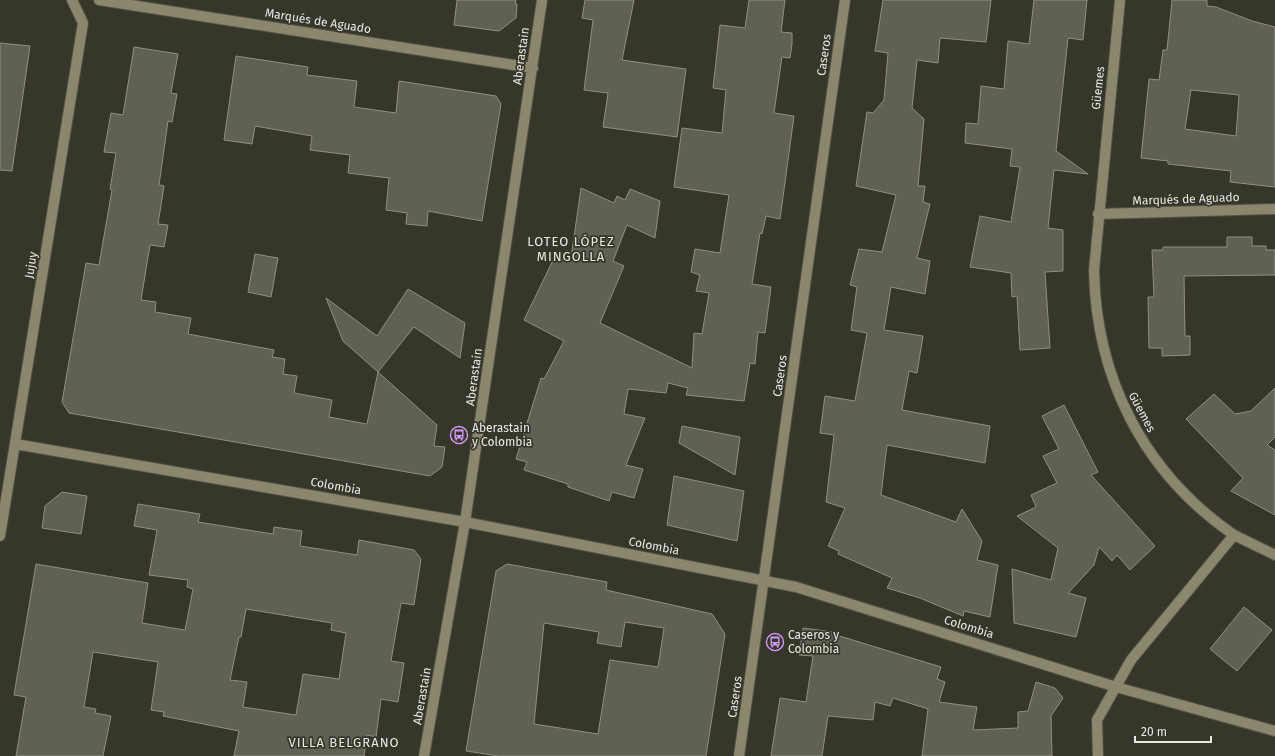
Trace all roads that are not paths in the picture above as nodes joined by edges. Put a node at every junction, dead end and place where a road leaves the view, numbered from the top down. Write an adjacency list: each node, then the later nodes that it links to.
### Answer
1 (72, 0): 9 (street, Jujuy)
2 (99, 0): 6 (street, Marqués de Aguado)
3 (542, 0): 6 (street, Aberastain)
4 (845, 0): 14 (street, Caseros)
5 (1120, 0): 8 (street, Güemes)
6 (533, 68): 10 (street, Aberastain)
7 (1275, 209): 8 (street, Marqués de Aguado)
8 (1098, 214): 11 (street, Güemes)
9 (15, 444): 10 (street, Colombia); 12 (street, Jujuy)
10 (465, 522): 14 (street, Colombia); 17 (street, Aberastain)
11 (1234, 535): 13 (street, Güemes); 15 (street)
12 (0, 536)
13 (1275, 555)
14 (765, 580): 15 (street, Colombia); 18 (street, Caseros)
15 (1116, 687): 16 (street, Colombia); 19 (street)
16 (1275, 731)
17 (424, 756)
18 (739, 756)
19 (1098, 756)

